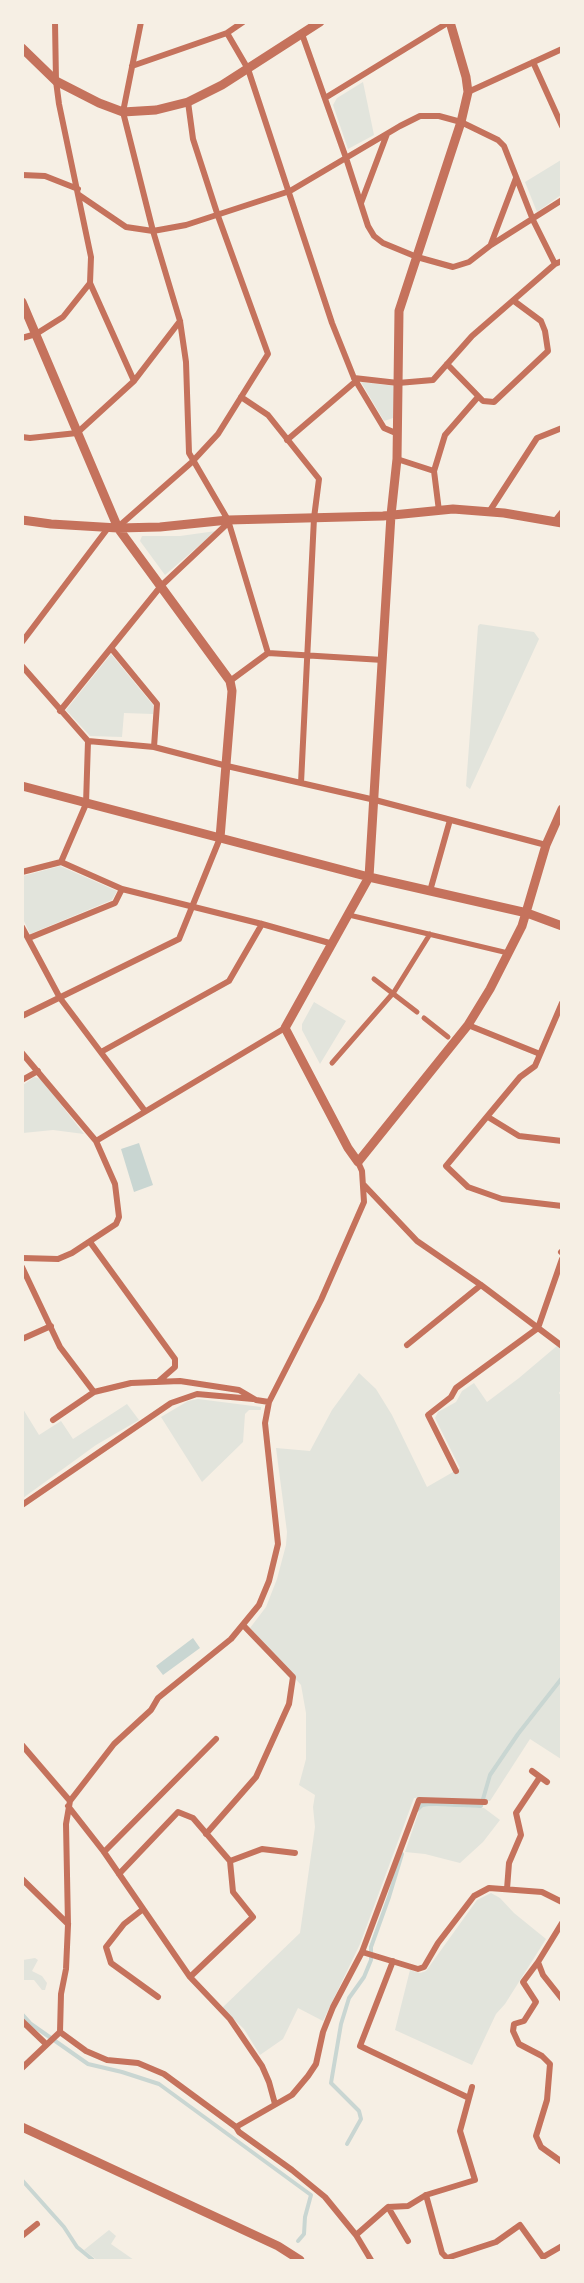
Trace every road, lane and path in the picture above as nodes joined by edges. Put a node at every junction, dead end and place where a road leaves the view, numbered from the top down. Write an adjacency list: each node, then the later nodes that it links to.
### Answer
1 (55, 22): 13 (street)
2 (141, 22): 11 (street)
3 (243, 22): 6 (street)
4 (320, 22): 7 (street)
5 (449, 22): 14 (street); 15 (street)
6 (227, 33): 11 (street); 12 (street)
7 (302, 33): 12 (street); 15 (street)
8 (22, 48): 13 (street)
9 (561, 49): 10 (street)
10 (532, 62): 14 (street); 19 (street)
11 (132, 66): 17 (street)
12 (248, 69): 16 (street); 24 (street)
13 (56, 81): 17 (street); 25 (street)
14 (468, 92): 18 (street)
15 (326, 98): 21 (street)
16 (188, 102): 17 (street); 28 (street)
17 (123, 112): 30 (street)
18 (461, 122): 20 (street); 23 (street); 32 (street)
19 (561, 126)
20 (387, 133): 21 (street); 27 (street)
21 (346, 158): 24 (street); 27 (street)
22 (22, 175): 25 (street)
23 (516, 177): 29 (street); 31 (street)
24 (290, 190): 28 (street); 41 (street)
25 (79, 192): 30 (street); 34 (street)
26 (561, 200): 29 (street)
27 (361, 204): 32 (street)
28 (218, 216): 30 (street); 45 (street)
29 (533, 220): 31 (street); 33 (street)
30 (153, 231): 37 (street)
31 (491, 245): 32 (street)
32 (417, 257): 43 (street)
33 (558, 263): 36 (street)
34 (90, 283): 38 (street); 42 (street)
35 (22, 302): 38 (street)
36 (514, 302): 40 (street); 44 (street)
37 (180, 321): 42 (street); 52 (street)
38 (36, 334): 39 (street); 47 (street)
39 (22, 338)
40 (447, 364): 43 (street); 44 (street)
41 (355, 380): 43 (street); 48 (street); 50 (street)
42 (134, 381): 47 (street)
43 (398, 382): 48 (street)
44 (478, 396): 53 (street)
45 (241, 397): 50 (street); 52 (street)
46 (561, 428): 55 (street)
47 (78, 433): 49 (street); 62 (street)
48 (398, 434): 51 (street)
49 (22, 437)
50 (286, 440): 58 (street)
51 (397, 459): 53 (street); 57 (street)
52 (192, 462): 60 (street); 62 (street)
53 (434, 471): 54 (street)
54 (439, 511): 55 (street); 57 (street)
55 (489, 512): 61 (street)
56 (561, 512): 61 (street)
57 (391, 515): 58 (street); 68 (street)
58 (314, 518): 60 (street); 67 (street)
59 (22, 520): 62 (street)
60 (228, 522): 62 (street); 63 (street); 66 (street)
61 (558, 523)
62 (113, 528): 63 (street); 64 (street)
63 (161, 586): 65 (street); 70 (street)
64 (22, 642)
65 (111, 648): 71 (street); 73 (street)
66 (268, 653): 67 (street); 70 (street)
67 (307, 656): 68 (street); 75 (street)
68 (383, 660): 77 (street)
69 (22, 666): 71 (street)
70 (230, 681): 74 (street)
71 (60, 711): 72 (street)
72 (88, 741): 73 (street); 78 (street)
73 (154, 747): 74 (street)
74 (227, 766): 75 (street); 82 (street)
75 (301, 783): 77 (street)
76 (22, 786): 78 (street)
77 (375, 800): 80 (street); 86 (street)
78 (86, 804): 82 (street); 84 (street)
79 (561, 808): 81 (street)
80 (450, 820): 83 (street); 88 (street)
81 (558, 823): 83 (street)
82 (220, 838): 86 (street); 89 (street)
83 (546, 845): 90 (street)
84 (61, 862): 85 (street); 87 (street)
85 (22, 872)
86 (369, 877): 88 (street); 91 (street)
87 (122, 889): 89 (street); 96 (street)
88 (430, 891): 90 (street)
89 (193, 907): 92 (street); 101 (street)
90 (527, 913): 93 (street); 98 (street)
91 (349, 915): 95 (street); 97 (street)
92 (262, 924): 97 (street); 109 (street)
93 (561, 926)
94 (22, 927): 96 (street)
95 (430, 934): 98 (street); 100 (street)
96 (29, 938): 101 (street)
97 (333, 944): 107 (street)
98 (509, 954): 106 (street)
99 (374, 979): 100 (street)
100 (394, 992): 103 (street); 112 (street)
101 (60, 998): 104 (street); 109 (street)
102 (561, 1003): 111 (street)
103 (417, 1012)
104 (22, 1016)
105 (424, 1018): 108 (street)
106 (468, 1025): 111 (street); 119 (street)
107 (285, 1028): 115 (street); 119 (street)
108 (448, 1037)
109 (100, 1052): 115 (street)
110 (22, 1053): 113 (street)
111 (540, 1054): 116 (street)
112 (332, 1063)
113 (38, 1071): 114 (street); 117 (street)
114 (22, 1080)
115 (145, 1111): 117 (street)
116 (488, 1117): 118 (street); 121 (street)
117 (96, 1141): 122 (street)
118 (561, 1141)
119 (358, 1162): 120 (street)
120 (363, 1183): 126 (street); 135 (street)
121 (561, 1206)
122 (90, 1242): 123 (street); 132 (street)
123 (22, 1258)
124 (561, 1259): 128 (street)
125 (22, 1267): 127 (street)
126 (482, 1285): 128 (street); 130 (street)
127 (51, 1326): 129 (street); 133 (street)
128 (538, 1328): 131 (street); 137 (street)
129 (22, 1339)
130 (407, 1345)
131 (561, 1346)
132 (159, 1381): 133 (street); 134 (street)
133 (94, 1392): 136 (street)
134 (256, 1400): 135 (street); 138 (street)
135 (269, 1402): 139 (street)
136 (53, 1420)
137 (456, 1471)
138 (22, 1505)
139 (243, 1625): 146 (street); 147 (street)
140 (216, 1739): 148 (street)
141 (22, 1745): 146 (street)
142 (532, 1772): 143 (street)
143 (540, 1777): 144 (street); 153 (street)
144 (547, 1782)
145 (485, 1802): 158 (street)
146 (69, 1804): 148 (street); 157 (street)
147 (206, 1834): 150 (street); 151 (street)
148 (104, 1852): 151 (street)
149 (295, 1853): 150 (street)
150 (230, 1861): 161 (street)
151 (119, 1874): 155 (street)
152 (22, 1879): 157 (street)
153 (507, 1889): 154 (street); 159 (street)
154 (561, 1902)
155 (142, 1910): 161 (street); 162 (street)
156 (561, 1923): 160 (street)
157 (68, 1925): 165 (street)
158 (362, 1952): 159 (street); 170 (street)
159 (393, 1961): 169 (street)
160 (538, 1962): 163 (street); 173 (street)
161 (190, 1977): 170 (street)
162 (158, 1997)
163 (561, 2000)
164 (22, 2021): 166 (street)
165 (58, 2033): 166 (street); 172 (street)
166 (48, 2043): 167 (street)
167 (22, 2068)
168 (472, 2087): 169 (street)
169 (469, 2098): 174 (street)
170 (274, 2104): 172 (street)
171 (22, 2127): 182 (street)
172 (236, 2127): 177 (street)
173 (561, 2162)
174 (426, 2195): 175 (street); 180 (street)
175 (388, 2207): 177 (street); 179 (street)
176 (37, 2224): 178 (street)
177 (356, 2235): 181 (street)
178 (22, 2236)
179 (408, 2241)
180 (561, 2246)
181 (368, 2259)
182 (300, 2260)

